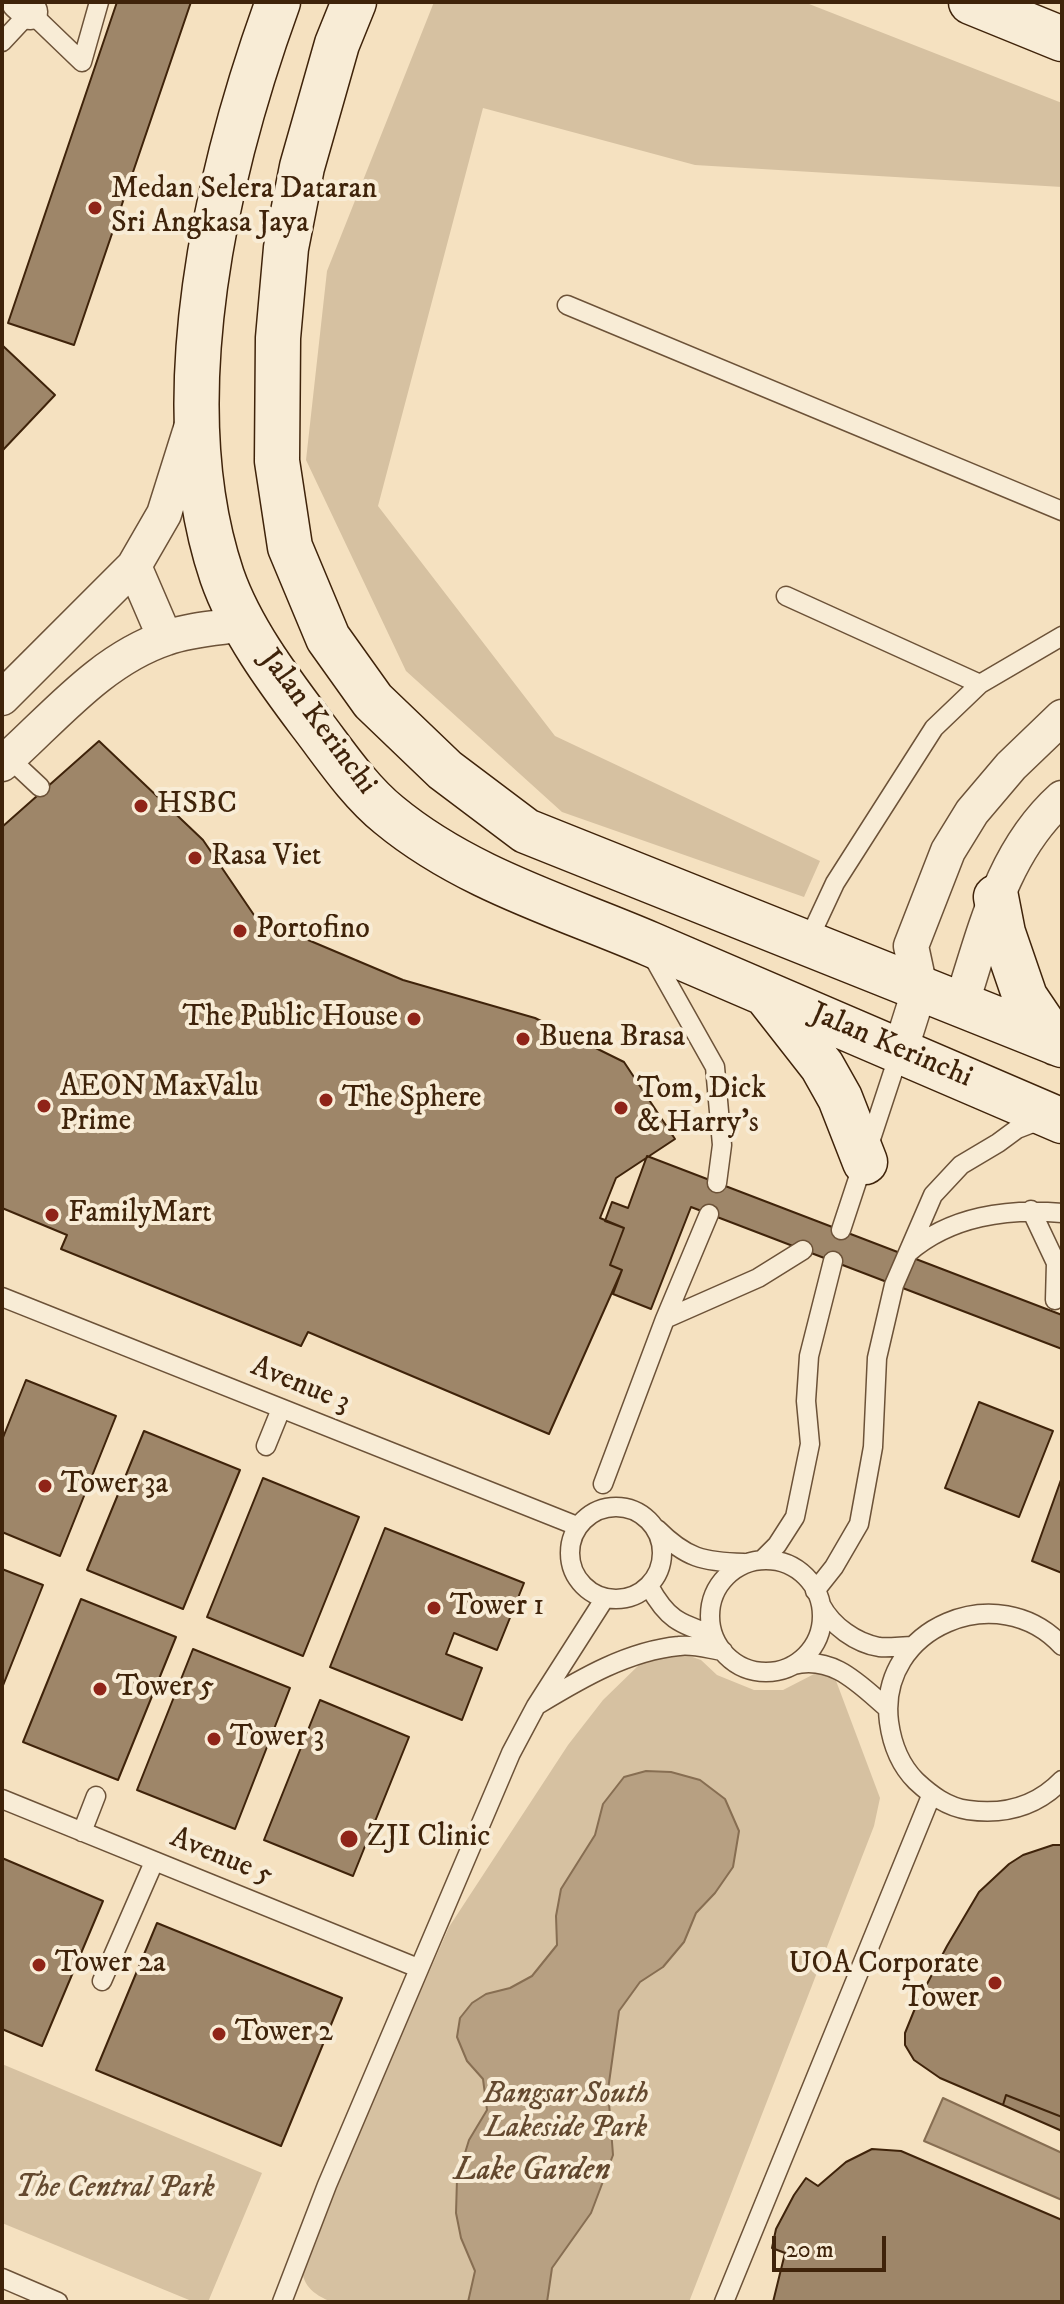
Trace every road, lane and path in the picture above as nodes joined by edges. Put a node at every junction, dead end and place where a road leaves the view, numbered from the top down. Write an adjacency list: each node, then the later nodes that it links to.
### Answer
1 (99, 2): 5 (lane)
2 (278, 2): 9 (main road, Jalan Kerinchi)
3 (354, 2): 24 (main road, Jalan Kerinchi)
4 (971, 2): 6 (main road)
5 (24, 7): 7 (lane)
6 (1062, 39)
7 (2, 42)
8 (567, 305): 10 (lane)
9 (196, 415): 11 (street); 13 (main road, Jalan Kerinchi)
10 (1062, 511)
11 (134, 566): 15 (street); 17 (street)
12 (786, 596): 16 (lane)
13 (245, 624): 15 (street); 23 (main road, Jalan Kerinchi)
14 (1062, 636): 16 (lane)
15 (165, 638): 19 (street)
16 (980, 684): 24 (lane)
17 (2, 698)
18 (1062, 717): 25 (street)
19 (5, 761): 20 (lane)
20 (40, 787)
21 (1062, 798): 22 (street)
22 (996, 897): 27 (street); 28 (main road)
23 (645, 942): 26 (main road, Jalan Kerinchi); 32 (lane)
24 (807, 943): 25 (main road, Jalan Kerinchi)
25 (920, 988): 27 (main road, Jalan Kerinchi); 29 (street)
26 (765, 994): 29 (main road, Jalan Kerinchi); 31 (main road)
27 (961, 1005): 28 (main road, Jalan Kerinchi)
28 (1059, 1044)
29 (900, 1051): 30 (main road, Jalan Kerinchi); 31 (lane)
30 (1056, 1119): 38 (lane)
31 (865, 1162): 36 (lane)
32 (717, 1183)
33 (1031, 1210): 34 (lane); 38 (lane); 41 (lane)
34 (1062, 1213)
35 (709, 1214): 42 (lane)
36 (839, 1224)
37 (803, 1250): 42 (lane)
38 (906, 1255): 50 (lane)
39 (833, 1261): 48 (lane)
40 (2, 1297): 43 (lane, Avenue 3)
41 (1055, 1300)
42 (665, 1319): 45 (lane)
43 (281, 1409): 44 (lane); 46 (lane, Avenue 3)
44 (266, 1446)
45 (603, 1484)
46 (577, 1526): 47 (lane); 51 (lane)
47 (655, 1527): 48 (lane); 49 (lane)
48 (753, 1562): 50 (lane); 52 (lane)
49 (649, 1586): 51 (lane); 52 (lane)
50 (818, 1597): 53 (lane); 55 (lane)
51 (605, 1598): 56 (lane)
52 (718, 1643): 55 (lane); 56 (lane)
53 (913, 1646): 54 (lane); 57 (lane)
54 (1062, 1646)
55 (790, 1666): 57 (lane)
56 (536, 1706): 64 (lane)
57 (887, 1708): 60 (lane)
58 (1059, 1788): 60 (lane)
59 (96, 1796): 62 (lane)
60 (931, 1796): 69 (lane)
61 (2, 1799): 62 (lane, Avenue 5)
62 (82, 1832): 63 (lane, Avenue 5)
63 (154, 1862): 64 (lane, Avenue 5); 65 (lane)
64 (418, 1968): 68 (lane)
65 (102, 1981)
66 (2, 2278): 67 (lane)
67 (58, 2302)
68 (282, 2302)
69 (724, 2302)

